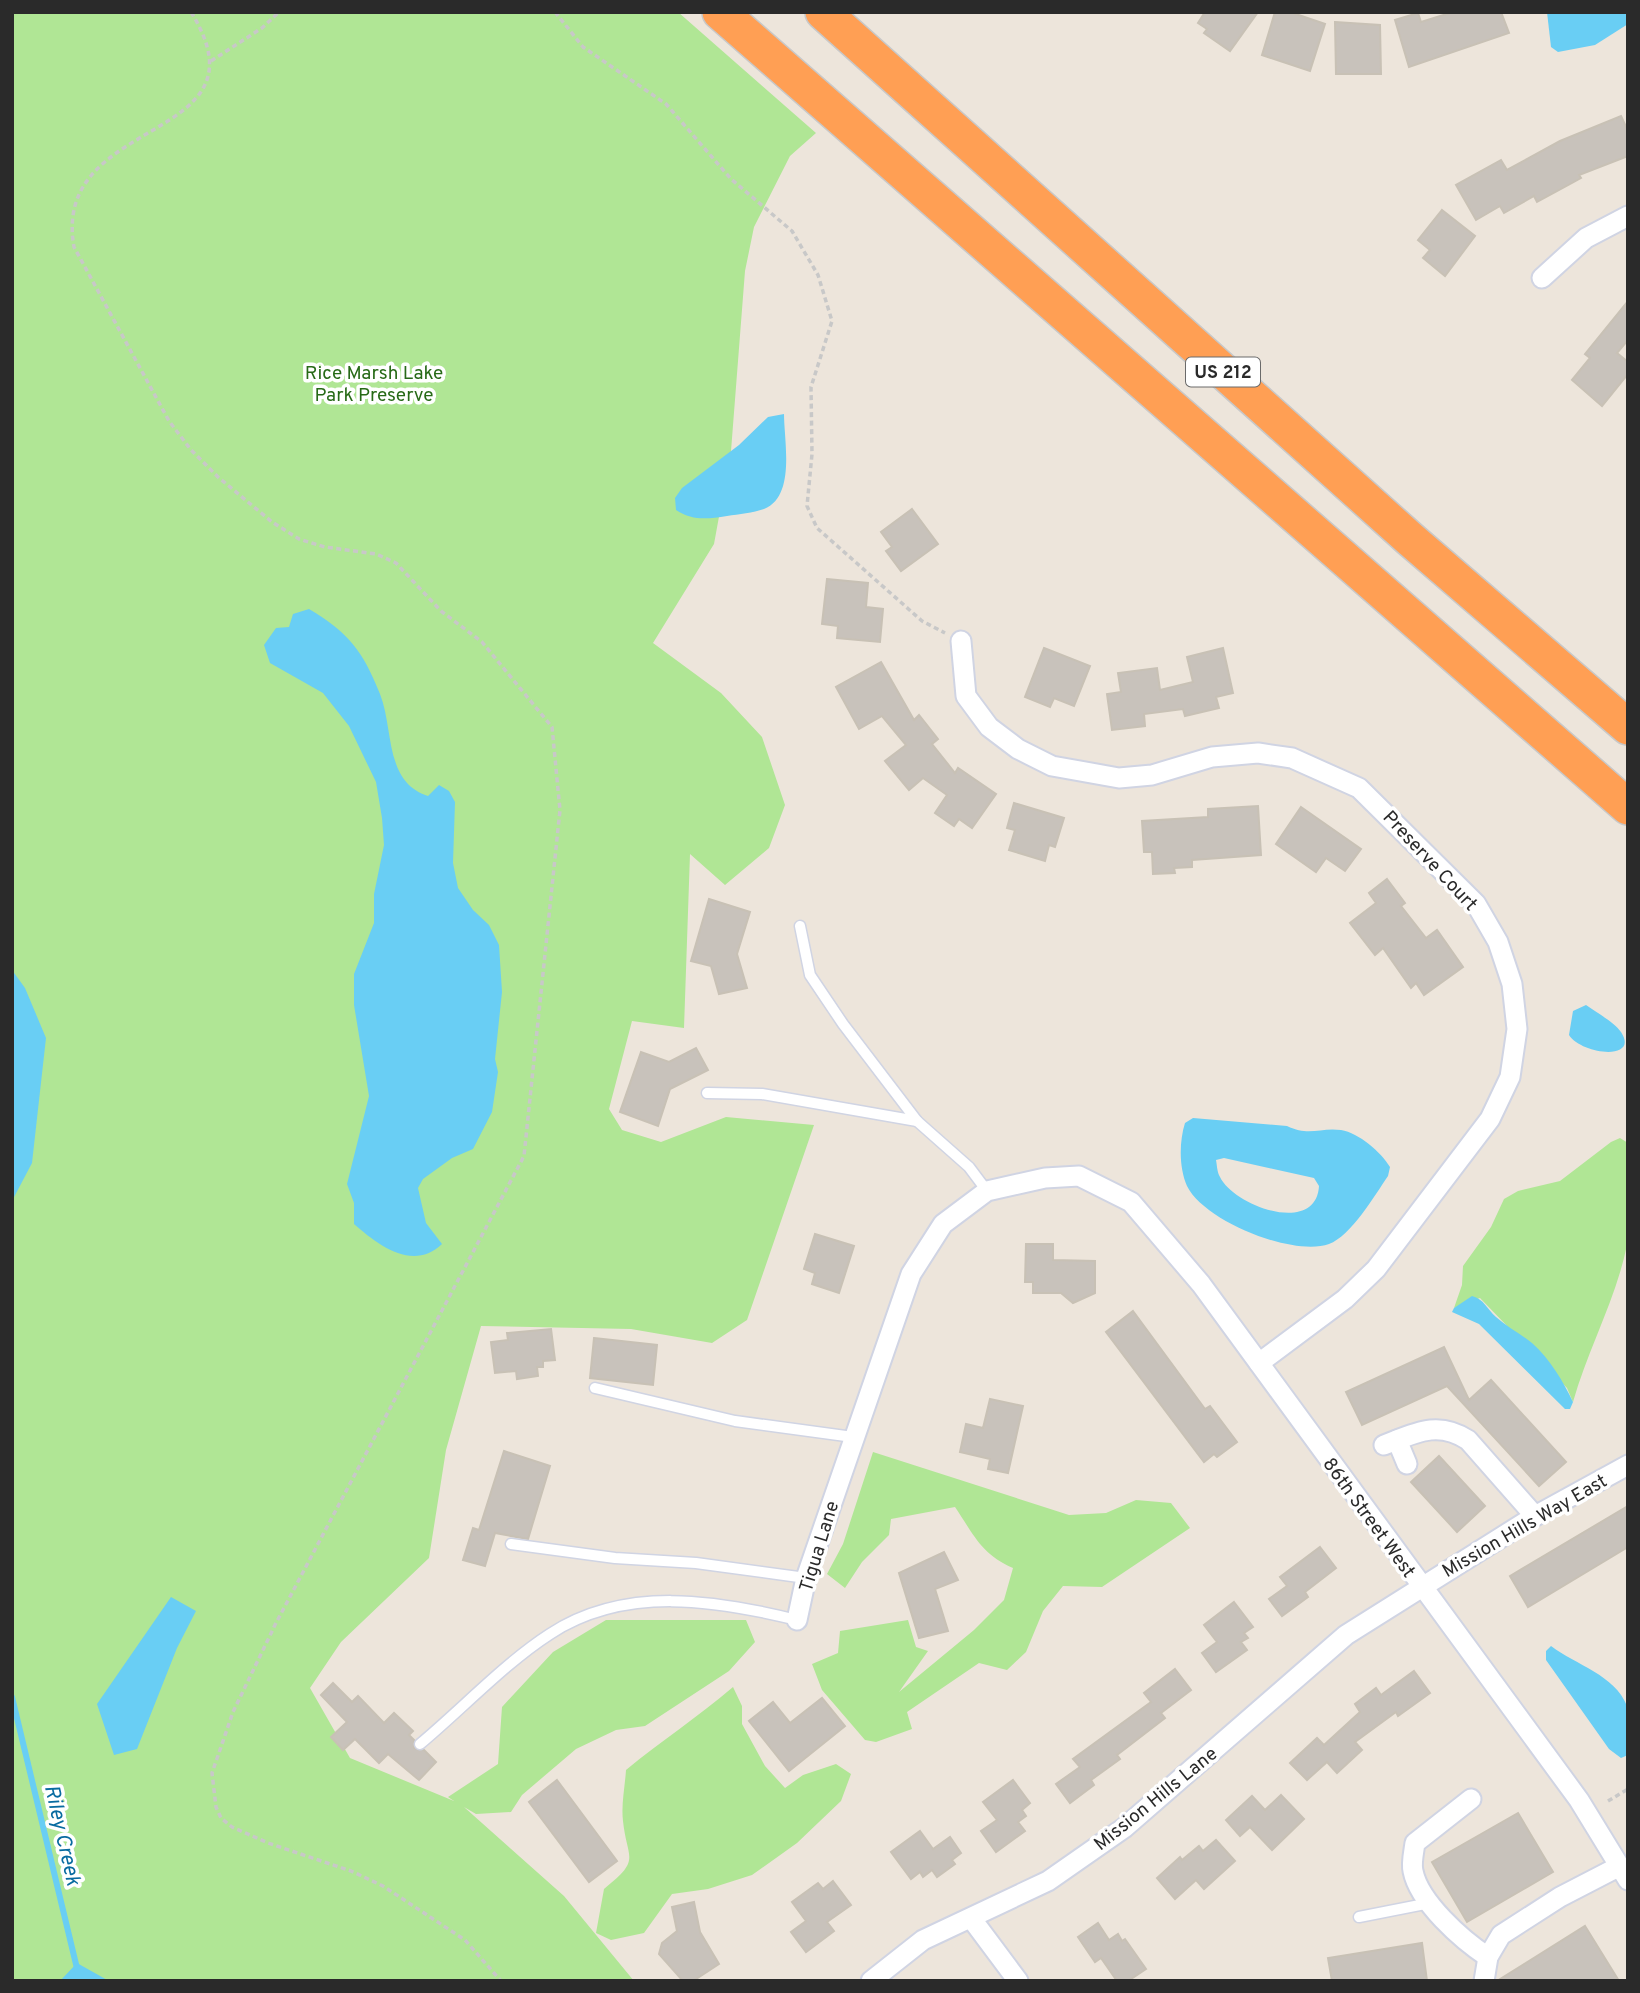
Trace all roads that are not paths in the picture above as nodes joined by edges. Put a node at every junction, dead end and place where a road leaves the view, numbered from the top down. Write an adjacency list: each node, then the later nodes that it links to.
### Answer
1 (720, 12): 7 (highway, US 212)
2 (822, 12): 6 (highway, US 212)
3 (1628, 216): 4 (street)
4 (1542, 278)
5 (961, 641): 13 (street, Preserve Court)
6 (1628, 727)
7 (1628, 807)
8 (800, 926): 10 (lane)
9 (706, 1093): 10 (lane)
10 (917, 1121): 12 (lane)
11 (1086, 1180): 12 (street, Tigua Lane); 13 (street, 86th Street West)
12 (987, 1191): 15 (street, Tigua Lane)
13 (1259, 1363): 21 (street, 86th Street West)
14 (595, 1388): 15 (lane)
15 (853, 1437): 20 (street, Tigua Lane)
16 (1407, 1464): 18 (street)
17 (1628, 1465): 18 (street, Mission Hills Way East)
18 (1535, 1516): 21 (street, Mission Hills Way East)
19 (511, 1544): 20 (lane)
20 (806, 1578): 22 (street, Tigua Lane)
21 (1421, 1586): 25 (street, 86th Street West); 28 (street, Mission Hills Lane)
22 (797, 1620): 23 (lane, Tigua Lane)
23 (420, 1744)
24 (1471, 1799): 26 (street)
25 (1623, 1874): 29 (street)
26 (1430, 1903): 27 (lane); 29 (street)
27 (1359, 1917)
28 (971, 1918): 30 (street, Mission Hills Lane); 31 (street)
29 (1488, 1957): 32 (street)
30 (872, 1981)
31 (1018, 1981)
32 (1484, 1981)

